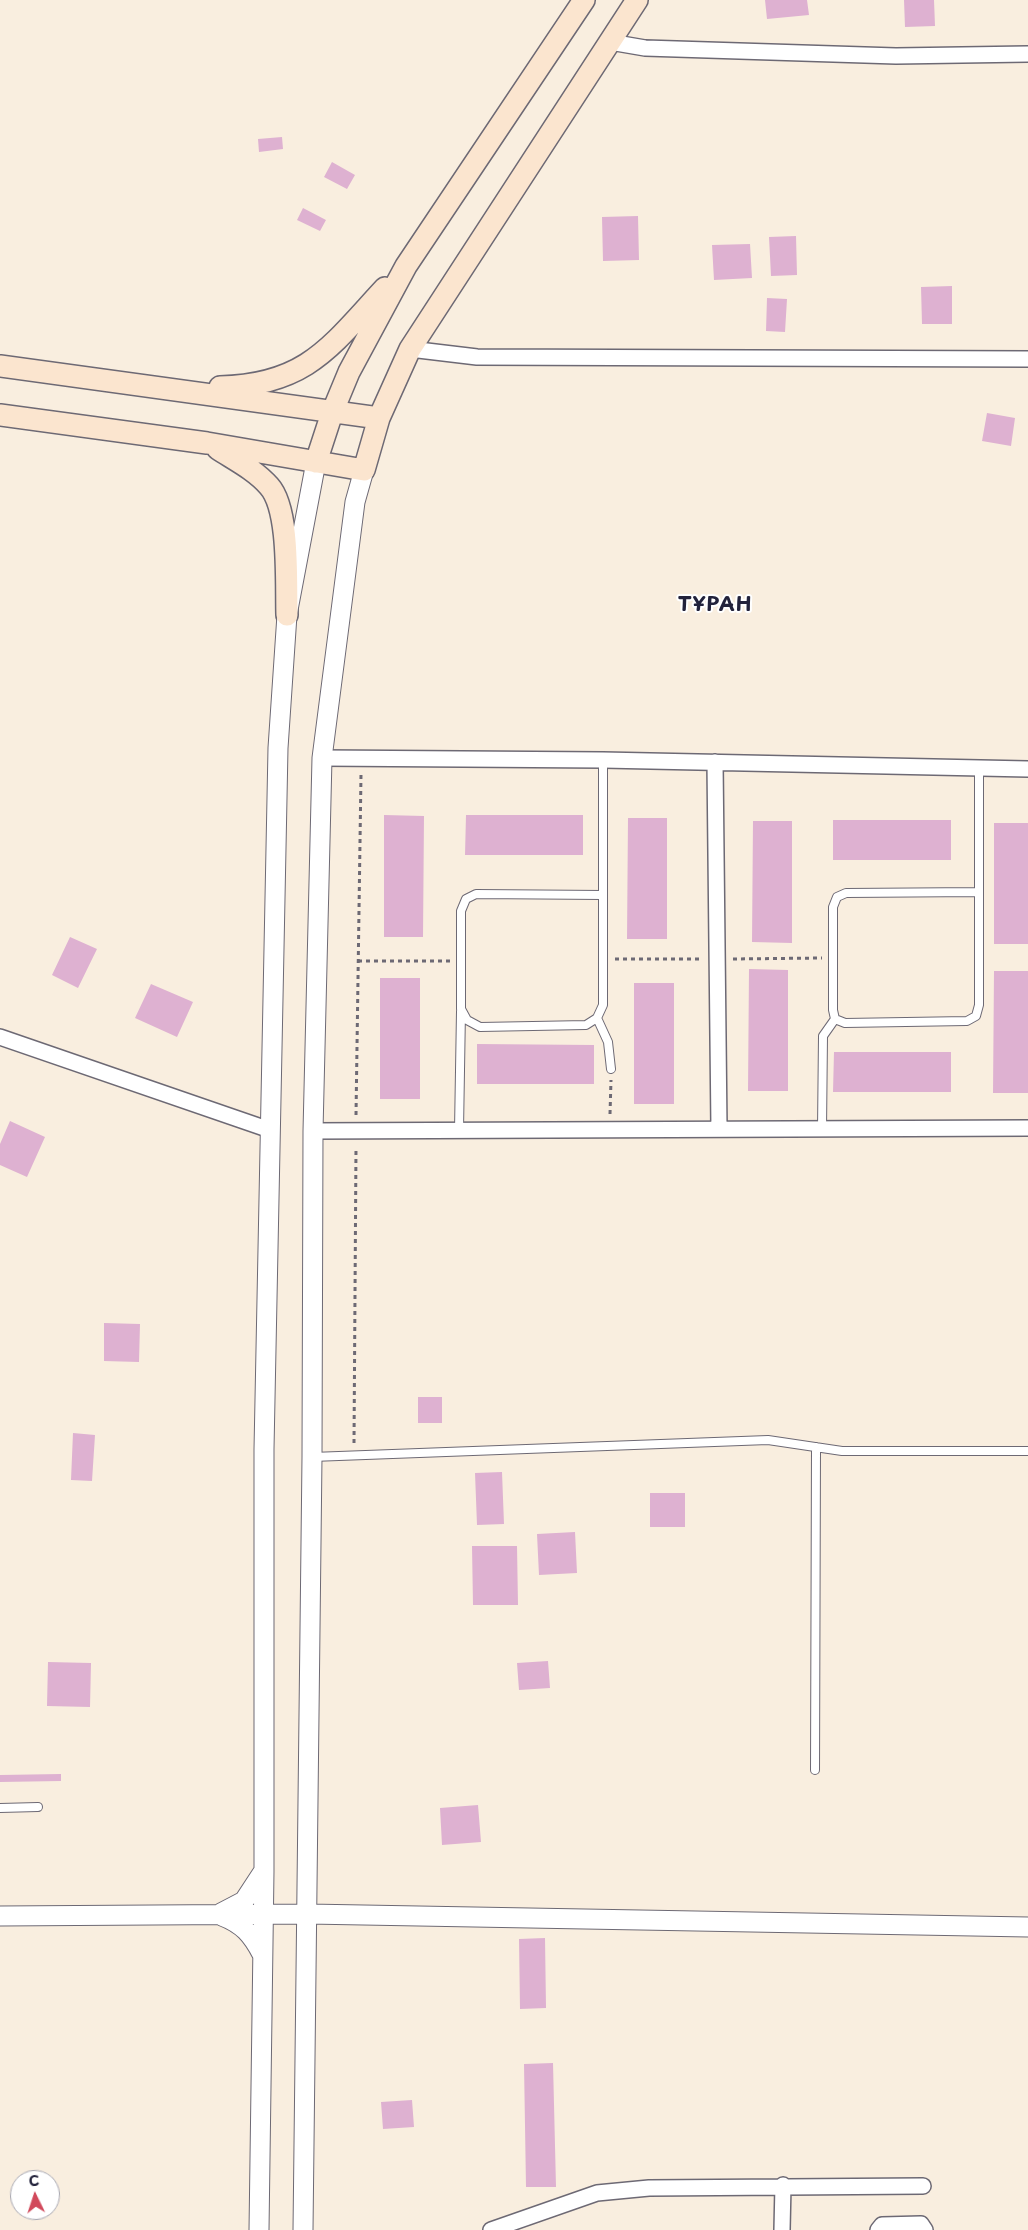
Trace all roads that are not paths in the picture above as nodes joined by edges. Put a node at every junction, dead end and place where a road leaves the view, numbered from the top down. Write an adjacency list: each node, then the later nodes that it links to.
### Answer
1 (584, 0): 5 (main road)
2 (637, 0): 3 (main road)
3 (610, 42): 4 (street); 6 (main road)
4 (1028, 54)
5 (406, 266): 9 (main road); 10 (main road)
6 (410, 349): 7 (street); 12 (main road)
7 (1028, 359)
8 (0, 366): 9 (main road)
9 (172, 388): 10 (main road)
10 (332, 413): 12 (main road); 14 (main road)
11 (0, 415): 13 (main road)
12 (379, 418): 15 (main road)
13 (207, 443): 14 (main road); 16 (main road)
14 (316, 462): 15 (main road); 16 (street)
15 (364, 470): 17 (street)
16 (287, 615): 32 (street)
17 (322, 758): 18 (street); 34 (street)
18 (603, 760): 19 (street); 23 (lane)
19 (715, 762): 20 (street); 30 (street)
20 (978, 768): 21 (street); 22 (lane)
21 (1028, 768)
22 (978, 892): 26 (lane); 26 (lane)
23 (603, 895): 24 (lane); 25 (lane)
24 (461, 1009): 25 (lane); 33 (lane)
25 (597, 1018): 28 (lane)
26 (835, 1019): 31 (lane)
27 (0, 1037): 32 (street)
28 (611, 1070)
29 (1028, 1128): 31 (street)
30 (719, 1129): 31 (street); 33 (street)
31 (822, 1129)
32 (270, 1130): 41 (street)
33 (459, 1130): 34 (street)
34 (313, 1131): 37 (street)
35 (816, 1447): 36 (lane); 37 (lane); 38 (lane)
36 (1028, 1451)
37 (312, 1457): 44 (street)
38 (815, 1770)
39 (38, 1807): 40 (lane)
40 (0, 1808)
41 (264, 1871): 42 (street); 43 (street)
42 (219, 1914): 43 (street); 45 (street); 47 (street)
43 (263, 1914): 44 (street); 47 (street)
44 (308, 1914): 46 (street); 51 (street)
45 (0, 1916)
46 (1028, 1927)
47 (262, 1955): 50 (street)
48 (783, 2185): 49 (street); 52 (street); 53 (street)
49 (923, 2186)
50 (259, 2230)
51 (303, 2230)
52 (492, 2230)
53 (782, 2230)
54 (878, 2230): 55 (street)
55 (925, 2230)

